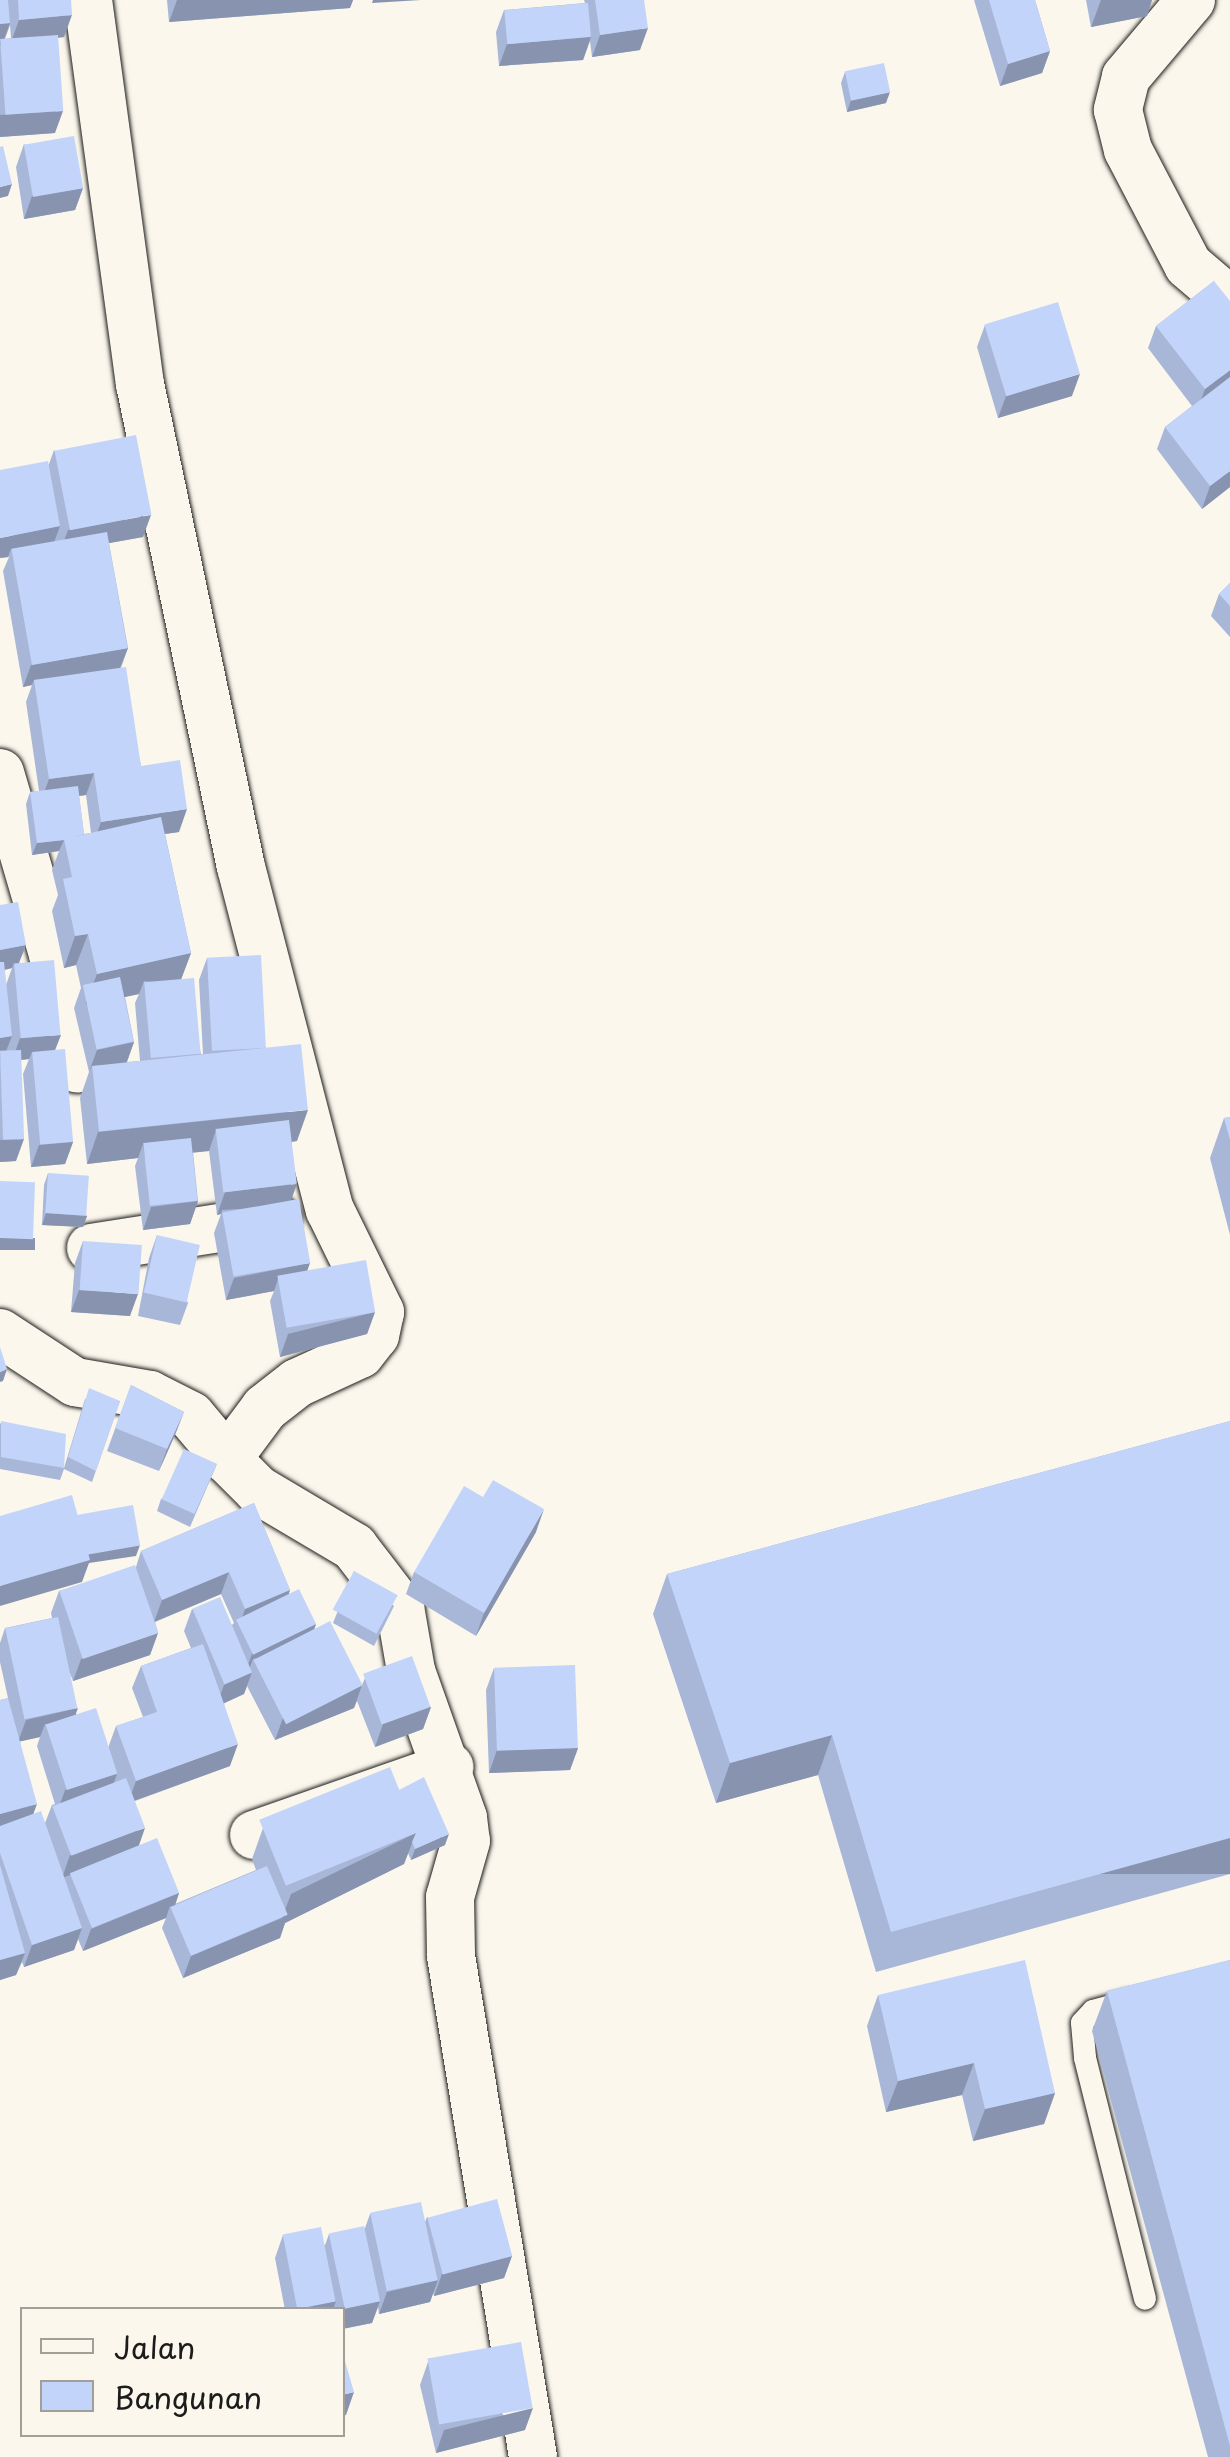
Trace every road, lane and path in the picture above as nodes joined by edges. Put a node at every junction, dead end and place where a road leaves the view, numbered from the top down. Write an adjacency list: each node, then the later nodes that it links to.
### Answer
1 (88, 0): 6 (street)
2 (1191, 0): 3 (street)
3 (1230, 301)
4 (0, 773): 5 (street)
5 (77, 1069)
6 (330, 1210): 7 (street); 9 (street)
7 (91, 1248)
8 (0, 1332): 9 (street)
9 (226, 1458): 10 (street)
10 (450, 1768): 11 (street); 14 (street)
11 (254, 1835)
12 (1162, 1992): 13 (lane)
13 (1145, 2300)
14 (533, 2457)

